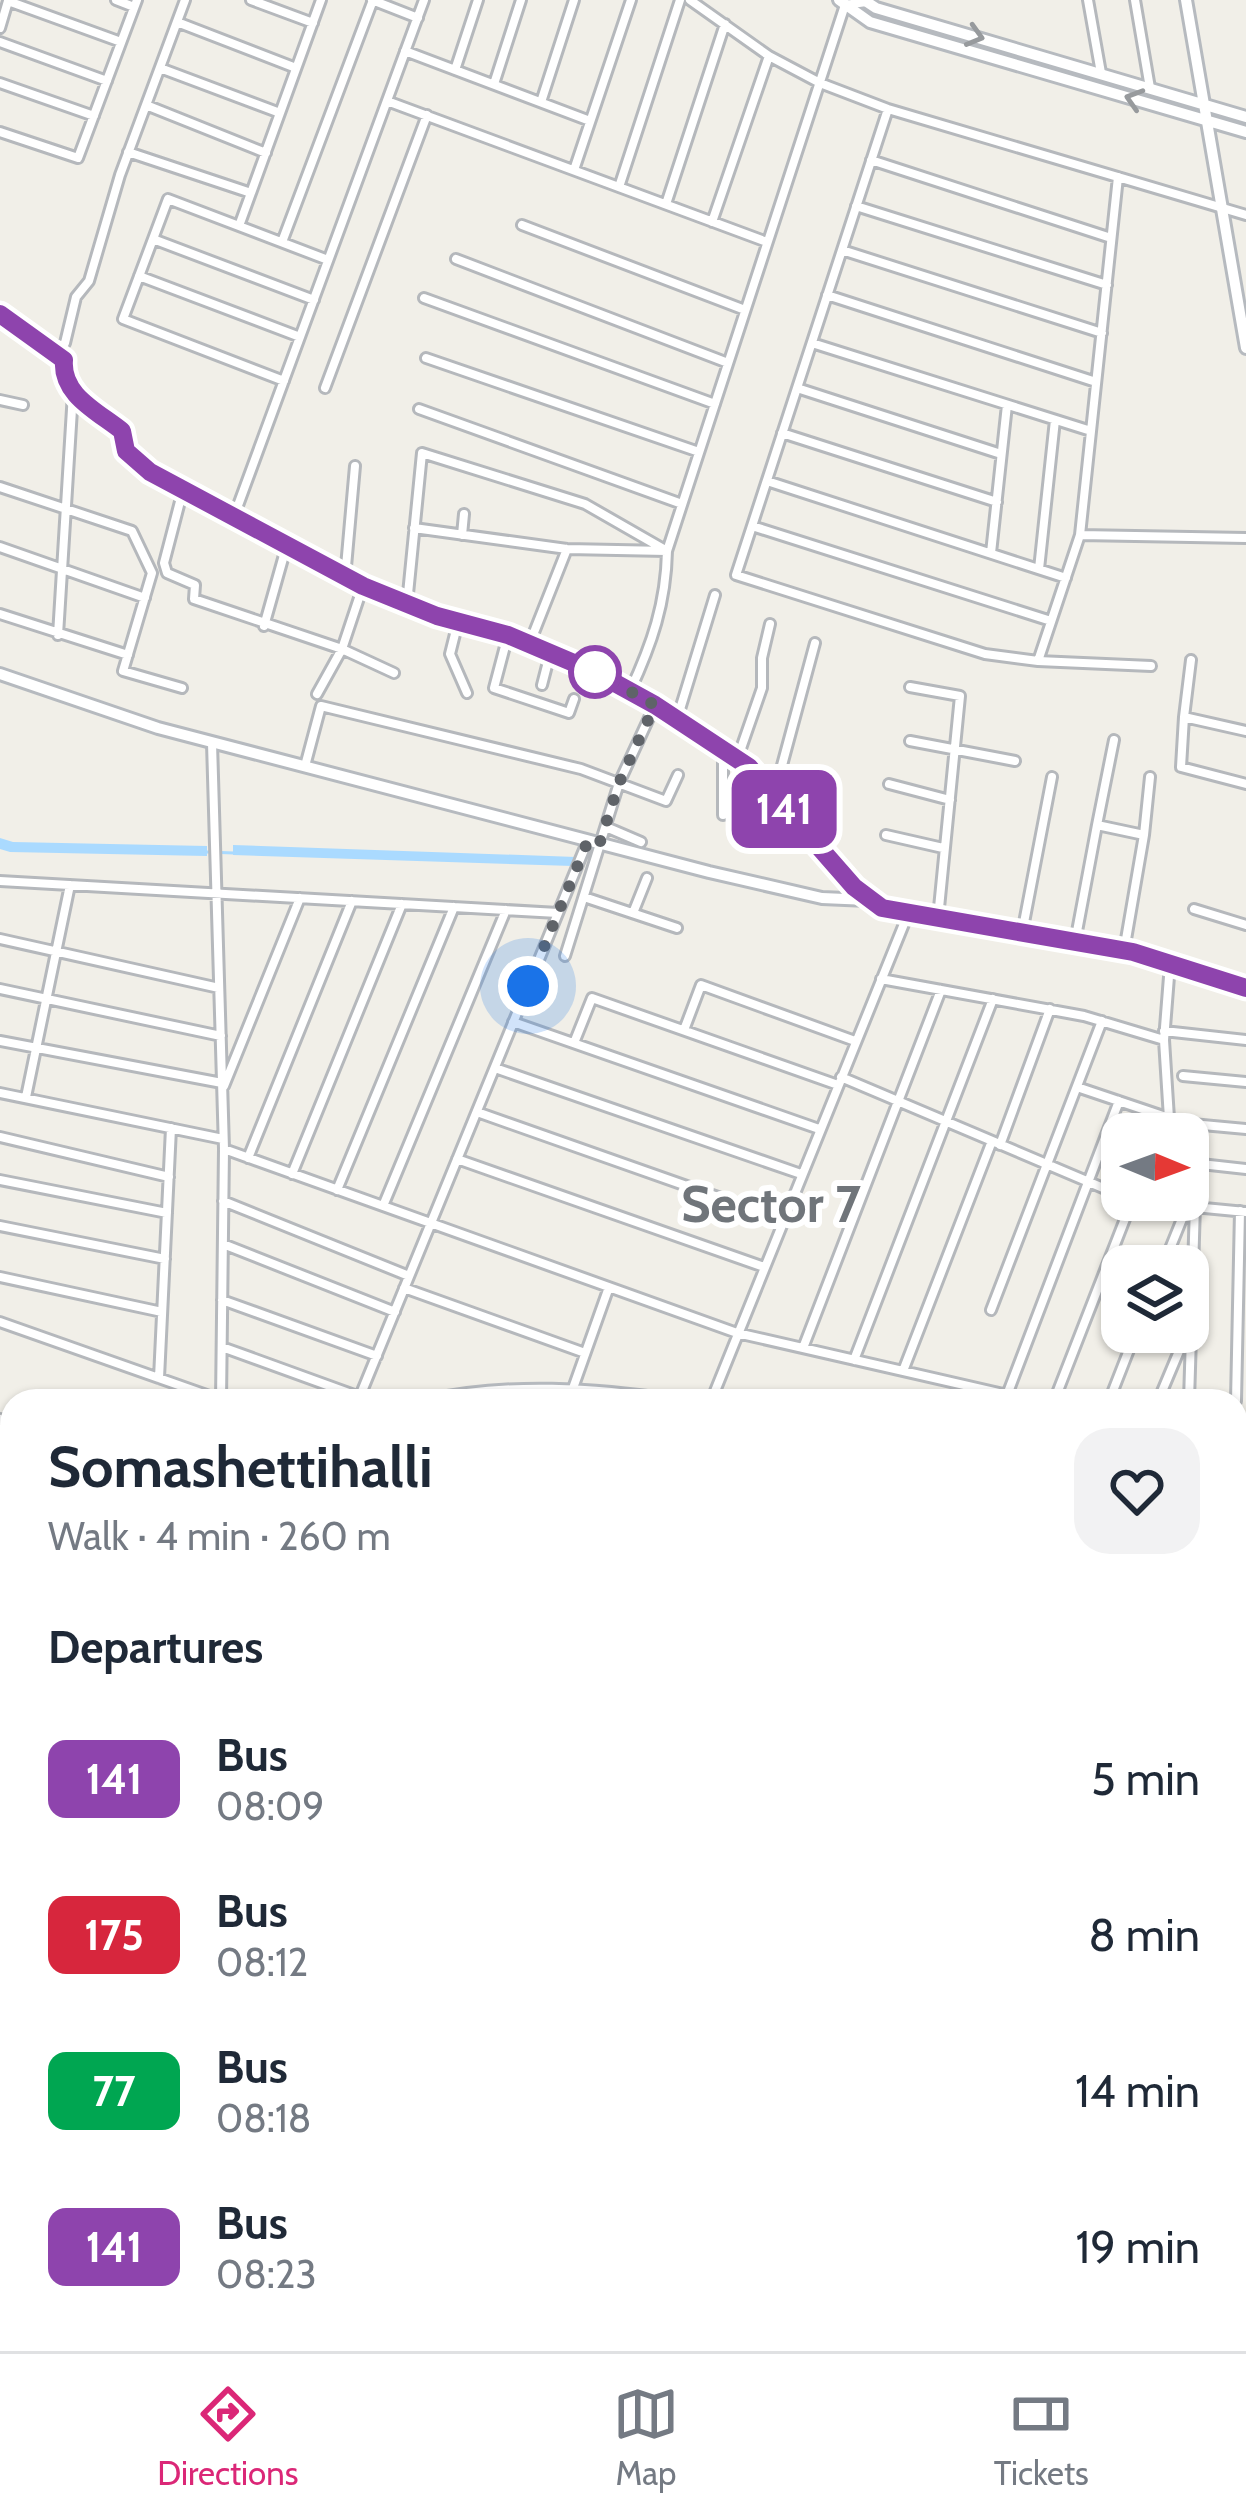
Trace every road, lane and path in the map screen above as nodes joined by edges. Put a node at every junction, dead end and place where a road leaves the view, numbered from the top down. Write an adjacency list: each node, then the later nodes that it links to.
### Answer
1 (116, 0): 19 (street)
2 (185, 0): 21 (street)
3 (251, 0): 22 (street)
4 (322, 0): 22 (street)
5 (373, 0): 20 (street); 67 (street)
6 (424, 0): 20 (street)
7 (478, 0): 31 (street)
8 (521, 0): 36 (street)
9 (574, 0): 39 (street)
10 (631, 0): 47 (street)
11 (680, 0): 56 (street)
12 (690, 0): 23 (street)
13 (866, 0): 18 (street); 32 (street, one-way to 32)
14 (1088, 0): 32 (street)
15 (1135, 0): 37 (street)
16 (1186, 0): 40 (street)
17 (9, 1): 24 (street); 26 (street)
18 (842, 2): 34 (street); 48 (street, one-way to 18)
19 (136, 3): 26 (street)
20 (418, 18): 27 (street)
21 (176, 22): 29 (street); 30 (street)
22 (313, 23): 30 (street)
23 (724, 24): 28 (street); 58 (street)
24 (0, 28)
25 (0, 42): 33 (street)
26 (121, 42): 33 (street)
27 (405, 51): 31 (street); 38 (street)
28 (769, 56): 34 (street); 62 (street)
29 (160, 68): 41 (street); 43 (street)
30 (296, 68): 43 (street)
31 (455, 70): 36 (street)
32 (1102, 74): 37 (street)
33 (107, 81): 45 (street)
34 (820, 82): 42 (street); 68 (street)
35 (0, 83): 45 (street)
36 (494, 85): 39 (street)
37 (1150, 88): 40 (street)
38 (387, 100): 44 (street); 71 (street)
39 (541, 102): 47 (street)
40 (1204, 104): 46 (street); 48 (street)
41 (146, 105): 51 (street); 52 (street)
42 (887, 109): 53 (street); 55 (street)
43 (280, 112): 52 (street)
44 (427, 115): 54 (street); 88 (street)
45 (94, 116): 49 (street)
46 (1246, 117)
47 (590, 121): 54 (street)
48 (1207, 121): 50 (street); 60 (street)
49 (0, 132)
50 (1246, 132)
51 (128, 152): 57 (street); 83 (street)
52 (266, 153): 57 (street)
53 (871, 160): 59 (street); 65 (street)
54 (574, 170): 56 (street)
55 (1118, 177): 60 (street); 65 (street)
56 (619, 187): 58 (street)
57 (251, 193): 64 (street)
58 (666, 204): 62 (street)
59 (856, 206): 69 (street); 73 (street)
60 (1222, 208): 61 (street); 82 (street)
61 (1246, 215)
62 (712, 222): 68 (street)
63 (522, 225): 77 (street)
64 (239, 226): 66 (street); 67 (street)
65 (1112, 238): 73 (street)
66 (153, 239): 72 (street); 76 (street)
67 (281, 242): 71 (street)
68 (767, 242): 77 (street)
69 (842, 250): 74 (street); 79 (street)
70 (456, 259): 85 (street)
71 (328, 260): 76 (street)
72 (139, 276): 80 (street); 86 (street)
73 (1107, 285): 79 (street)
74 (827, 295): 81 (street); 87 (street)
75 (424, 298): 92 (street)
76 (314, 300): 80 (street)
77 (745, 310): 85 (street)
78 (0, 314): 83 (street)
79 (1102, 333): 87 (street)
80 (300, 337): 86 (street)
81 (812, 343): 89 (street); 94 (street)
82 (1246, 348)
83 (52, 351): 90 (street)
84 (426, 358): 99 (street)
85 (728, 362): 92 (street)
86 (284, 381): 109 (street)
87 (1096, 382): 97 (street)
88 (325, 388)
89 (797, 388): 98 (street); 100 (street)
90 (73, 394): 104 (street); 107 (street)
91 (0, 400): 93 (street)
92 (715, 404): 99 (street)
93 (23, 405)
94 (1006, 405): 96 (street); 100 (street)
95 (419, 409): 106 (street)
96 (1055, 420): 97 (street); 121 (street)
97 (1091, 431): 113 (street)
98 (782, 434): 102 (street); 105 (street)
99 (699, 452): 106 (street)
100 (1001, 454): 105 (street)
101 (356, 466): 122 (street)
102 (766, 481): 110 (street); 119 (street)
103 (0, 487): 107 (street)
104 (183, 490): 109 (street); 132 (street)
105 (997, 502): 119 (street)
106 (682, 505): 118 (street)
107 (66, 509): 120 (street); 126 (street)
108 (464, 514): 112 (street)
109 (233, 519): 116 (street)
110 (752, 526): 129 (street); 141 (street)
111 (414, 528): 112 (street); 118 (street); 127 (street)
112 (462, 535): 117 (street)
113 (1080, 535): 114 (street); 123 (street)
114 (1246, 538)
115 (0, 547): 120 (street)
116 (286, 548): 122 (street); 132 (street)
117 (567, 549): 118 (street); 136 (street)
118 (667, 551): 148 (street)
119 (991, 554): 121 (street)
120 (62, 569): 126 (street); 133 (street)
121 (1039, 569): 123 (street)
122 (345, 578): 124 (street)
123 (1066, 578): 129 (street)
124 (363, 586): 127 (street); 137 (street)
125 (715, 596): 154 (street)
126 (145, 598): 139 (street)
127 (406, 604): 130 (street)
128 (0, 614): 133 (street)
129 (1051, 621): 141 (street)
130 (458, 622): 134 (street); 149 (street)
131 (770, 624): 161 (street)
132 (264, 626): 137 (street)
133 (58, 635): 139 (street)
134 (508, 635): 136 (street); 151 (street)
135 (815, 643): 170 (street)
136 (529, 645): 138 (street)
137 (342, 650): 143 (street); 150 (street)
138 (550, 654): 145 (street); 148 (street)
139 (128, 655): 147 (street)
140 (1190, 660): 153 (street)
141 (1038, 661): 142 (street)
142 (1151, 666)
143 (394, 673)
144 (0, 674): 158 (street)
145 (542, 685)
146 (910, 687): 159 (street)
147 (182, 688)
148 (630, 691): 152 (street)
149 (467, 693)
150 (316, 694)
151 (574, 699)
152 (655, 705): 154 (street); 167 (street)
153 (1184, 717): 155 (street); 169 (street)
154 (677, 719): 160 (street)
155 (1246, 731)
156 (1114, 740): 173 (street)
157 (910, 741): 159 (street)
158 (212, 742): 163 (street); 183 (street)
159 (956, 751): 162 (street); 171 (street)
160 (723, 752): 161 (street); 172 (street)
161 (737, 760): 170 (street)
162 (1015, 761)
163 (305, 766): 167 (street); 177 (street)
164 (678, 775): 167 (street)
165 (1052, 777): 198 (street)
166 (1150, 777): 176 (street)
167 (619, 783): 174 (street)
168 (889, 784): 171 (street)
169 (1246, 784)
170 (773, 796): 186 (street)
171 (950, 800): 179 (street)
172 (723, 815)
173 (1097, 825): 176 (street); 200 (street)
174 (606, 827): 177 (street); 178 (street)
175 (886, 835): 179 (street)
176 (1144, 835): 201 (street)
177 (594, 840): 184 (street); 186 (street); 192 (street)
178 (641, 842)
179 (943, 848): 195 (street)
180 (646, 878): 193 (street)
181 (0, 881): 182 (street)
182 (70, 885): 183 (street); 202 (street)
183 (216, 893): 185 (street); 206 (street)
184 (584, 897): 193 (street); 203 (street)
185 (300, 898): 187 (street); 227 (street)
186 (871, 900): 194 (street)
187 (352, 901): 188 (street); 244 (street)
188 (402, 904): 189 (street); 249 (street)
189 (454, 907): 191 (street); 255 (street)
190 (1194, 909): 196 (street)
191 (506, 910): 192 (street); 257 (street)
192 (558, 913): 214 (street)
193 (633, 913): 197 (street)
194 (908, 914): 195 (street); 205 (street)
195 (938, 918): 198 (street)
196 (1246, 926)
197 (677, 928)
198 (1022, 933): 200 (street)
199 (0, 939): 202 (street)
200 (1075, 942): 201 (street)
201 (1124, 950): 204 (street)
202 (56, 952): 206 (street); 210 (street)
203 (566, 956)
204 (1170, 964): 207 (street); 217 (street)
205 (881, 979): 209 (street); 219 (street)
206 (219, 988): 216 (street)
207 (1246, 988)
208 (0, 989): 210 (street)
209 (941, 989): 211 (street); 231 (street)
210 (46, 999): 216 (street); 222 (street)
211 (993, 999): 212 (street); 236 (street)
212 (1050, 1009): 213 (street); 242 (street)
213 (1102, 1021): 217 (street); 228 (street)
214 (514, 1022): 221 (street); 223 (street)
215 (684, 1030): 219 (street); 221 (street); 225 (street)
216 (220, 1036): 227 (street)
217 (1164, 1036): 218 (street); 235 (street)
218 (1246, 1040)
219 (855, 1041): 225 (street)
220 (0, 1042): 222 (street)
221 (574, 1043): 239 (street)
222 (36, 1048): 227 (street); 230 (street)
223 (495, 1068): 233 (street); 250 (street)
224 (1183, 1076): 226 (street)
225 (839, 1081): 231 (street); 239 (street)
226 (1246, 1082)
227 (222, 1087): 243 (street)
228 (1077, 1087): 232 (street); 247 (street)
229 (0, 1094): 230 (street)
230 (26, 1097): 238 (street)
231 (898, 1101): 236 (street); 279 (street)
232 (1120, 1101): 234 (street); 253 (street)
233 (477, 1112): 245 (street); 261 (street)
234 (1155, 1113)
235 (1169, 1113)
236 (946, 1122): 242 (street); 285 (street)
237 (1209, 1126): 240 (street)
238 (171, 1128): 243 (street); 251 (street)
239 (820, 1129): 250 (street)
240 (1246, 1129)
241 (0, 1137): 251 (street)
242 (996, 1143): 247 (street); 287 (street)
243 (224, 1144): 244 (street); 256 (street)
244 (248, 1158): 249 (street)
245 (458, 1159): 263 (street); 267 (street)
246 (1209, 1164): 248 (street)
247 (1047, 1165): 253 (street); 273 (street)
248 (1246, 1169)
249 (292, 1174): 255 (street)
250 (801, 1174): 261 (street)
251 (169, 1177): 260 (street)
252 (0, 1180): 260 (street)
253 (1088, 1182): 254 (street); 296 (street)
254 (1101, 1187)
255 (337, 1190): 257 (street)
256 (224, 1201): 265 (street); 268 (street)
257 (382, 1206): 263 (street)
258 (1209, 1207): 259 (street)
259 (1243, 1211): 286 (street)
260 (167, 1213): 266 (street)
261 (783, 1220): 267 (street)
262 (1123, 1221): 297 (street)
263 (431, 1223): 268 (street); 271 (street)
264 (0, 1226): 266 (street)
265 (223, 1244): 272 (street); 275 (street)
266 (165, 1259): 274 (street)
267 (764, 1267): 277 (street)
268 (409, 1276): 270 (street)
269 (0, 1277): 274 (street)
270 (404, 1288): 275 (street); 280 (street)
271 (609, 1288): 277 (street); 280 (street)
272 (222, 1300): 278 (street); 284 (street)
273 (991, 1310)
274 (162, 1312): 288 (street)
275 (395, 1312): 284 (street)
276 (0, 1322): 288 (street)
277 (737, 1333): 279 (street); 294 (street)
278 (222, 1347): 290 (street); 291 (street)
279 (803, 1348): 285 (street)
280 (585, 1353): 293 (street)
281 (1127, 1353): 298 (street)
282 (1178, 1353): 299 (street)
283 (1189, 1353): 300 (street)
284 (377, 1356): 292 (street)
285 (854, 1360): 287 (street)
286 (1241, 1360)
287 (903, 1371): 295 (street)
288 (158, 1378): 289 (street)
289 (190, 1389)
290 (221, 1389)
291 (333, 1389)
292 (363, 1389)
293 (573, 1389)
294 (716, 1389)
295 (980, 1389)
296 (1008, 1389)
297 (1059, 1389)
298 (1113, 1389)
299 (1163, 1389)
300 (1189, 1389)

